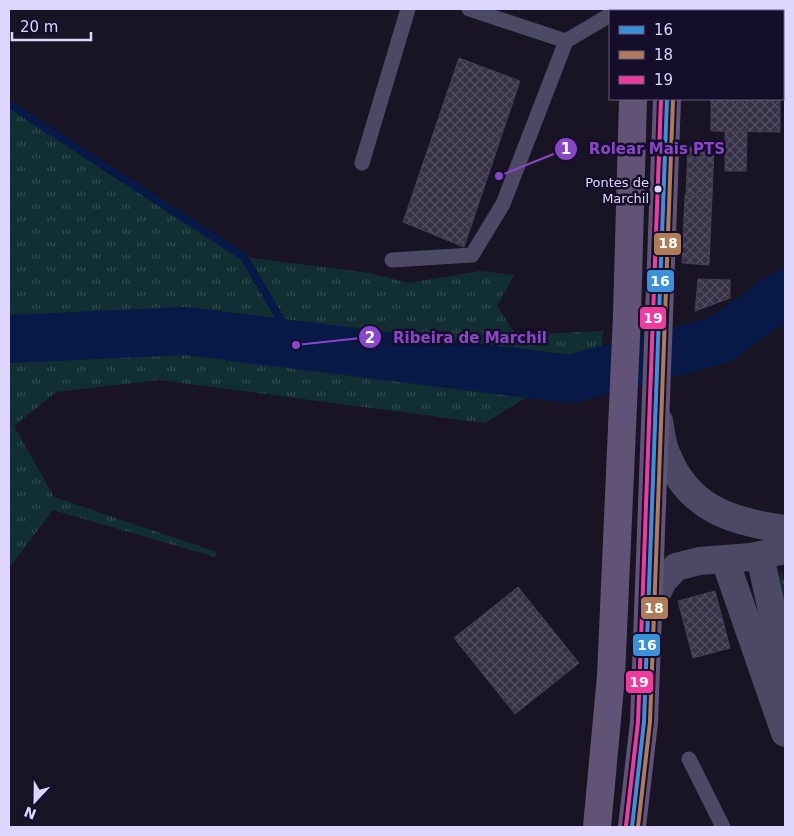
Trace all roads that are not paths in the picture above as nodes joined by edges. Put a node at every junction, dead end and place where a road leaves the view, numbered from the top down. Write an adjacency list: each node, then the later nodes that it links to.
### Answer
1 (408, 9): 7 (lane)
2 (469, 9): 4 (lane)
3 (609, 16): 4 (lane)
4 (566, 41): 8 (lane)
5 (633, 100): 17 (main road)
6 (667, 100): 9 (main road)
7 (362, 163)
8 (392, 260)
9 (656, 405): 10 (street); 13 (main road)
10 (785, 529)
11 (773, 553): 12 (street); 14 (street)
12 (725, 560): 13 (street); 15 (street)
13 (648, 611): 18 (main road)
14 (785, 691)
15 (785, 733)
16 (689, 759): 19 (lane)
17 (597, 827)
18 (632, 827)
19 (723, 827)

